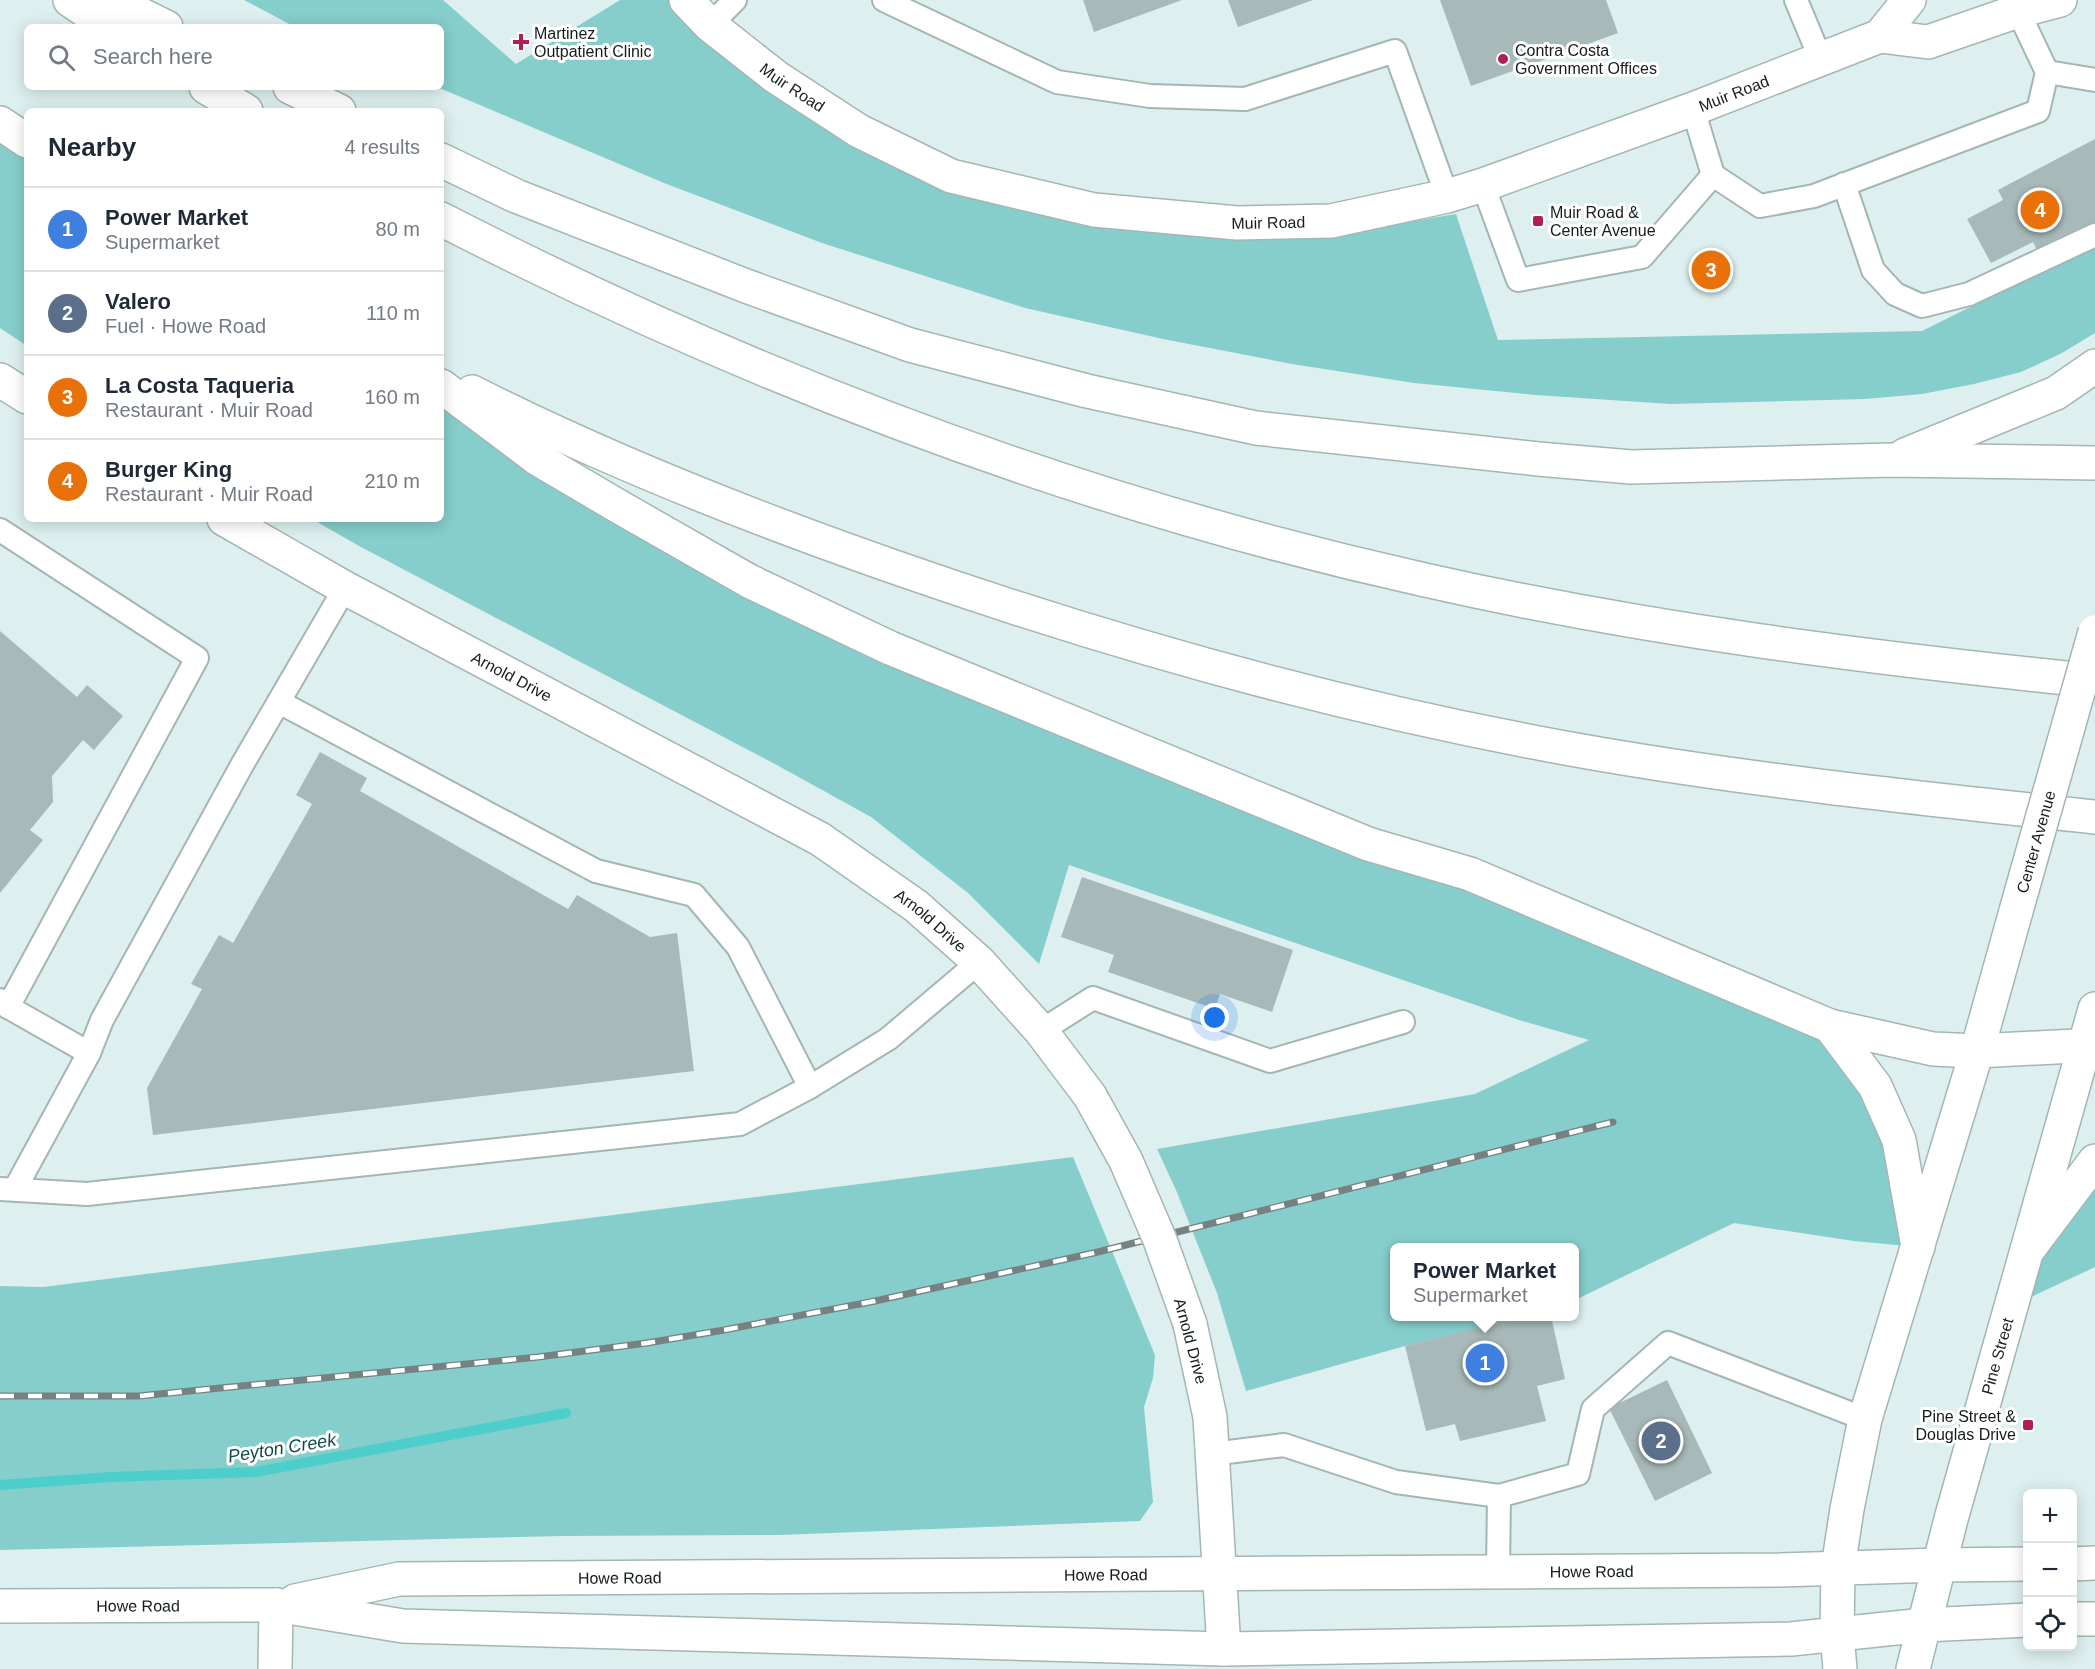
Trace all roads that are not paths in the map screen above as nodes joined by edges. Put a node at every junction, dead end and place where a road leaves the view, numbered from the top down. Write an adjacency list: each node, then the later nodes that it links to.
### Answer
1 (70, 0): 10 (main road)
2 (111, 0): 11 (main road)
3 (686, 0): 12 (main road, Muir Road)
4 (735, 0): 12 (lane)
5 (884, 0): 28 (lane)
6 (1796, 0): 14 (lane)
7 (1909, 0): 13 (main road, Muir Road)
8 (2060, 0): 9 (main road, Muir Road)
9 (2018, 11): 13 (main road, Muir Road); 15 (lane)
10 (106, 24)
11 (160, 24)
12 (710, 25): 28 (main road, Muir Road)
13 (1880, 36): 14 (main road, Muir Road)
14 (1821, 60): 21 (main road, Muir Road)
15 (2047, 72): 16 (lane); 26 (lane)
16 (2095, 80)
17 (211, 90): 19 (main road)
18 (296, 90): 20 (main road)
19 (241, 108)
20 (333, 108)
21 (1693, 109): 25 (lane); 27 (main road, Muir Road)
22 (0, 123): 23 (main road)
23 (24, 139)
24 (444, 161): 36 (main road)
25 (1713, 175): 26 (lane); 27 (lane)
26 (1844, 184): 30 (lane)
27 (1483, 185): 28 (main road, Muir Road)
28 (1446, 196)
29 (444, 220): 42 (main road)
30 (2095, 235)
31 (2095, 366): 36 (main road)
32 (444, 377): 44 (main road)
33 (0, 380): 35 (main road)
34 (444, 388): 49 (main road)
35 (24, 396)
36 (1892, 460): 37 (main road)
37 (2095, 463)
38 (229, 522): 40 (main road, Arnold Drive)
39 (0, 530): 46 (lane)
40 (345, 588): 43 (lane); 45 (main road, Arnold Drive)
41 (2095, 632): 52 (main road, Center Avenue, bridge)
42 (2095, 681)
43 (279, 702): 53 (lane); 54 (lane)
44 (2095, 817)
45 (979, 962): 50 (main road, Arnold Drive); 54 (lane)
46 (4, 1003): 53 (lane)
47 (2095, 1009): 51 (main road)
48 (1403, 1022): 50 (lane)
49 (1830, 1026): 52 (main road); 57 (main road)
50 (1041, 1031): 60 (main road, Arnold Drive, bridge)
51 (2090, 1045): 52 (main road); 58 (main road, Pine Street)
52 (1977, 1051): 57 (main road)
53 (89, 1053): 56 (lane)
54 (810, 1087): 56 (lane)
55 (2095, 1161): 58 (main road)
56 (8, 1189)
57 (1918, 1246): 59 (main road)
58 (2027, 1251): 65 (main road, Pine Street)
59 (1865, 1419): 61 (lane); 66 (main road)
60 (1212, 1454): 61 (lane); 68 (main road, Arnold Drive)
61 (1498, 1496): 67 (lane)
62 (2095, 1563): 64 (main road)
63 (2023, 1564): 65 (main road, Howe Road)
64 (2077, 1564)
65 (1940, 1565): 66 (main road, Howe Road); 74 (main road, Pine Street)
66 (1838, 1568): 67 (main road, Howe Road); 75 (main road)
67 (1498, 1572): 68 (main road, Howe Road)
68 (1219, 1574): 69 (main road, Howe Road); 76 (main road, Arnold Drive)
69 (276, 1605): 70 (main road, Howe Road); 76 (main road, Howe Road); 77 (main road)
70 (0, 1606)
71 (2077, 1619): 72 (main road)
72 (2095, 1619)
73 (2023, 1620): 74 (main road, Howe Road)
74 (1924, 1625): 75 (main road, Howe Road); 79 (main road, Pine Street)
75 (1837, 1635): 76 (main road, Howe Road); 78 (main road)
76 (1224, 1659)
77 (275, 1669)
78 (1840, 1669)
79 (1913, 1669)

